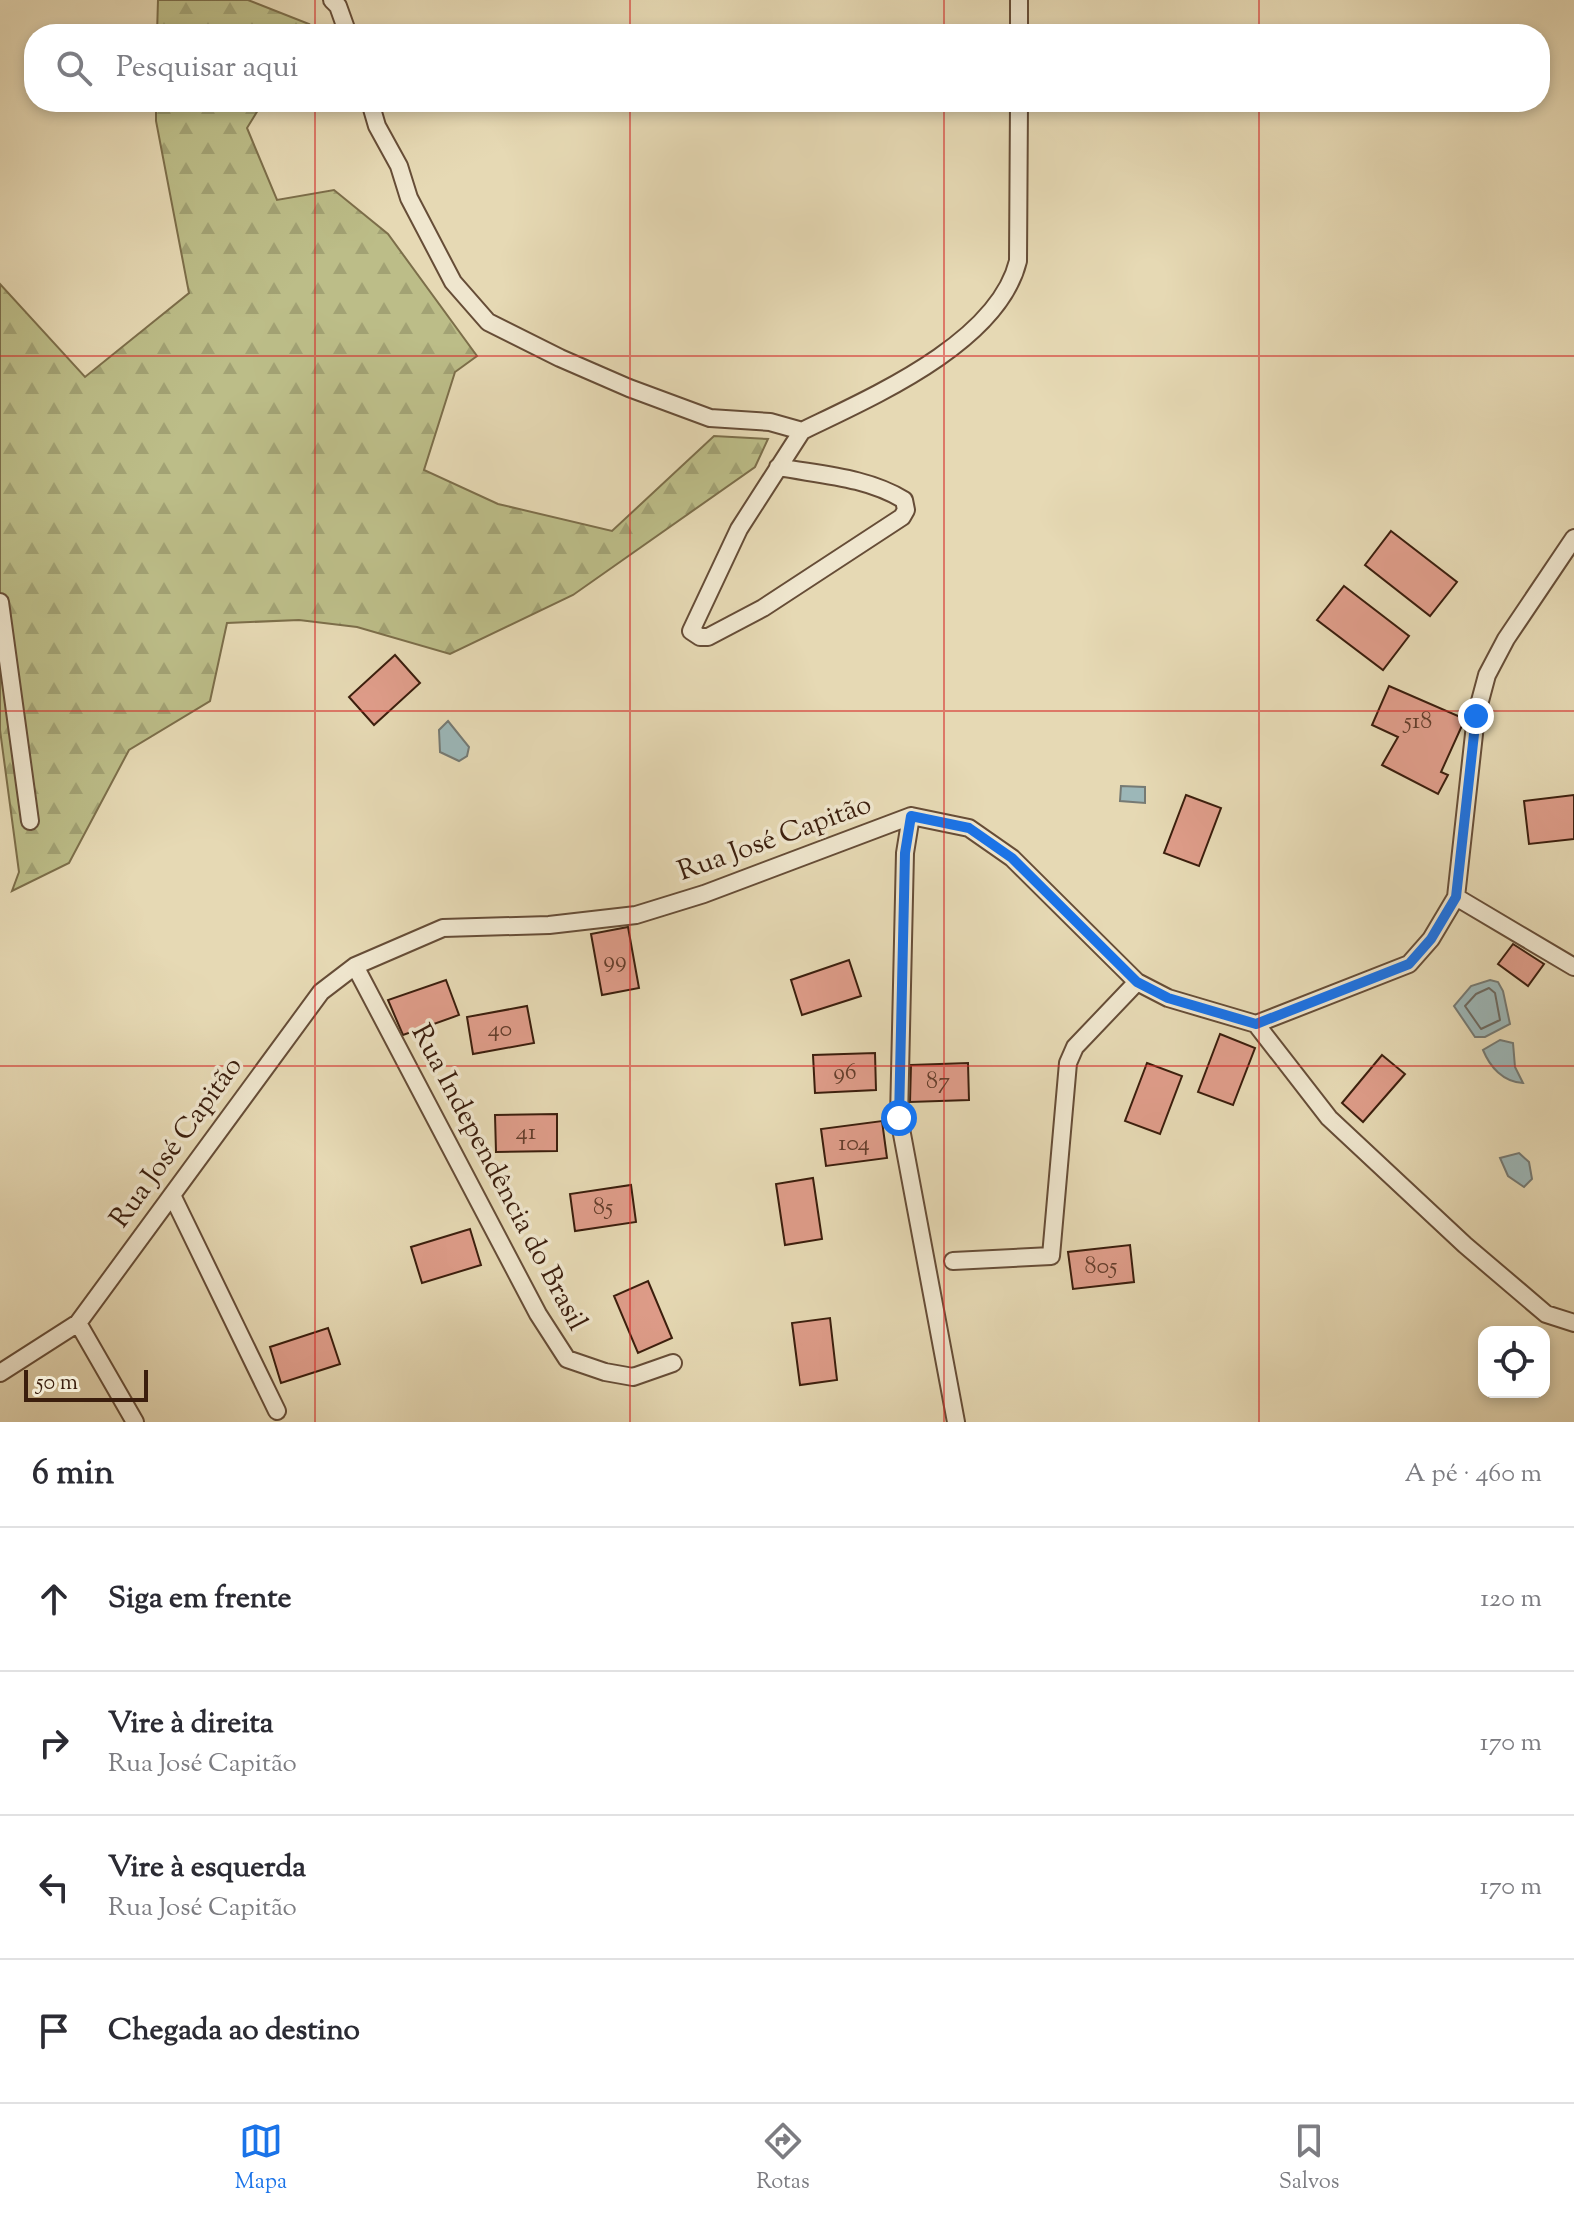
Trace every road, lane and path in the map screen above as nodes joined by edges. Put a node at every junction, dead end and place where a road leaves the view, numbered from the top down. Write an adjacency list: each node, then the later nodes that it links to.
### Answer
1 (332, 0): 3 (street)
2 (1019, 0): 4 (street)
3 (344, 24)
4 (1019, 24)
5 (373, 112): 7 (street)
6 (1019, 112): 7 (street)
7 (802, 431): 8 (street)
8 (778, 467): 8 (street)
9 (1574, 538): 13 (street)
10 (0, 602): 12 (street)
11 (911, 816): 14 (street, Rua José Capitão); 16 (street, Rua José Capitão); 26 (street)
12 (30, 821)
13 (1456, 897): 15 (street); 17 (street)
14 (355, 966): 18 (street, Rua José Capitão); 22 (street, Rua Independência do Brasil)
15 (1574, 967)
16 (1137, 982): 17 (street, Rua José Capitão); 19 (street)
17 (1256, 1024): 21 (street)
18 (172, 1195): 20 (street, Rua José Capitão); 24 (street)
19 (953, 1261)
20 (78, 1323): 23 (street, Rua José Capitão); 25 (street)
21 (1574, 1323)
22 (673, 1363)
23 (0, 1373)
24 (277, 1411)
25 (135, 1422)
26 (956, 1422)

